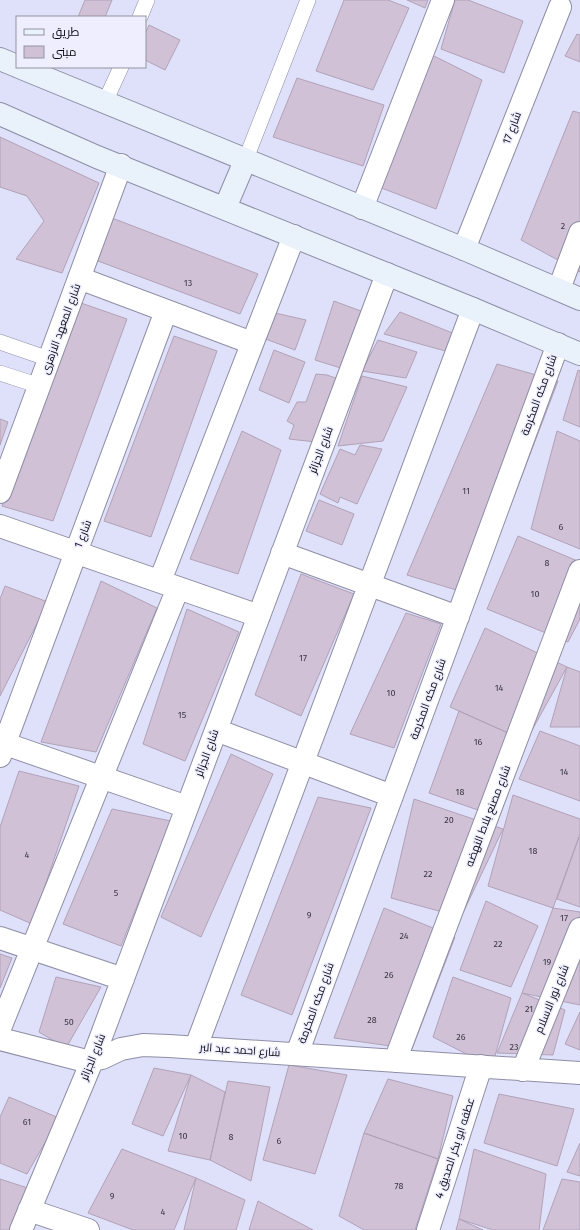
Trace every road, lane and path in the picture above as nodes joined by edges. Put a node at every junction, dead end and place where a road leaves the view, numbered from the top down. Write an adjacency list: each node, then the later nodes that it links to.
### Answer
1 (147, 0): 5 (lane)
2 (308, 0): 12 (lane)
3 (443, 0): 15 (street)
4 (560, 6): 18 (street, شارع 17)
5 (140, 16)
6 (0, 59): 7 (main road)
7 (16, 66)
8 (20, 68): 10 (main road)
9 (121, 68): 10 (lane)
10 (104, 102): 12 (main road)
11 (0, 114): 13 (main road)
12 (245, 161): 14 (main road); 15 (main road)
13 (121, 165): 14 (main road); 20 (street, شارع المعهد الازهرى)
14 (225, 208): 17 (main road)
15 (362, 208): 18 (main road)
16 (580, 233): 21 (street)
17 (294, 236): 19 (main road); 26 (street)
18 (464, 249): 21 (main road)
19 (387, 274): 23 (main road); 35 (street, شارع الجزائر)
20 (79, 278): 24 (street); 29 (street, شارع المعهد الازهرى)
21 (559, 289): 22 (main road)
22 (580, 299)
23 (473, 309): 27 (main road); 37 (street)
24 (166, 311): 26 (street); 34 (street, شارع 1)
25 (0, 342): 29 (lane)
26 (252, 343): 38 (street)
27 (558, 344): 28 (main road); 40 (street, شارع مكه المكرمة)
28 (580, 354)
29 (49, 360): 31 (street, شارع المعهد الازهرى)
30 (0, 372): 31 (lane)
31 (40, 386): 32 (street, شارع المعهد الازهرى)
32 (0, 492)
33 (0, 526): 34 (street)
34 (76, 552): 38 (street); 42 (street, شارع 1)
35 (282, 553): 37 (street); 39 (street, شارع الجزائر)
36 (580, 572): 55 (street, شارع مصنع بلاط النهضه)
37 (369, 584): 40 (street); 43 (street)
38 (169, 585): 39 (street); 44 (street)
39 (259, 616): 41 (street, شارع الجزائر)
40 (458, 617): 45 (street, شارع مكه المكرمة)
41 (216, 730): 43 (street); 46 (street, شارع الجزائر)
42 (2, 747): 44 (street)
43 (302, 763): 45 (street); 53 (street)
44 (101, 778): 46 (street); 49 (street)
45 (392, 796): 54 (street, شارع مكه المكرمة)
46 (187, 807): 50 (street, شارع الجزائر)
47 (580, 929): 58 (street, شارع نور الاسلام)
48 (0, 938): 49 (street)
49 (32, 949): 50 (street); 51 (street)
50 (123, 979): 56 (street, شارع الجزائر)
51 (0, 1028)
52 (0, 1039): 56 (street)
53 (196, 1048): 54 (street, شارع احمد عبد البر); 56 (street, شارع احمد عبد البر)
54 (297, 1054): 55 (street, شارع احمد عبد البر)
55 (395, 1060): 57 (street, شارع احمد عبد البر)
56 (92, 1061): 60 (street, شارع الجزائر)
57 (481, 1066): 58 (street, شارع احمد عبد البر); 62 (street, عطفه ابو بكر الصديق 4)
58 (523, 1070): 59 (street, شارع احمد عبد البر)
59 (580, 1073)
60 (25, 1220): 61 (street)
61 (88, 1230)
62 (428, 1230)

